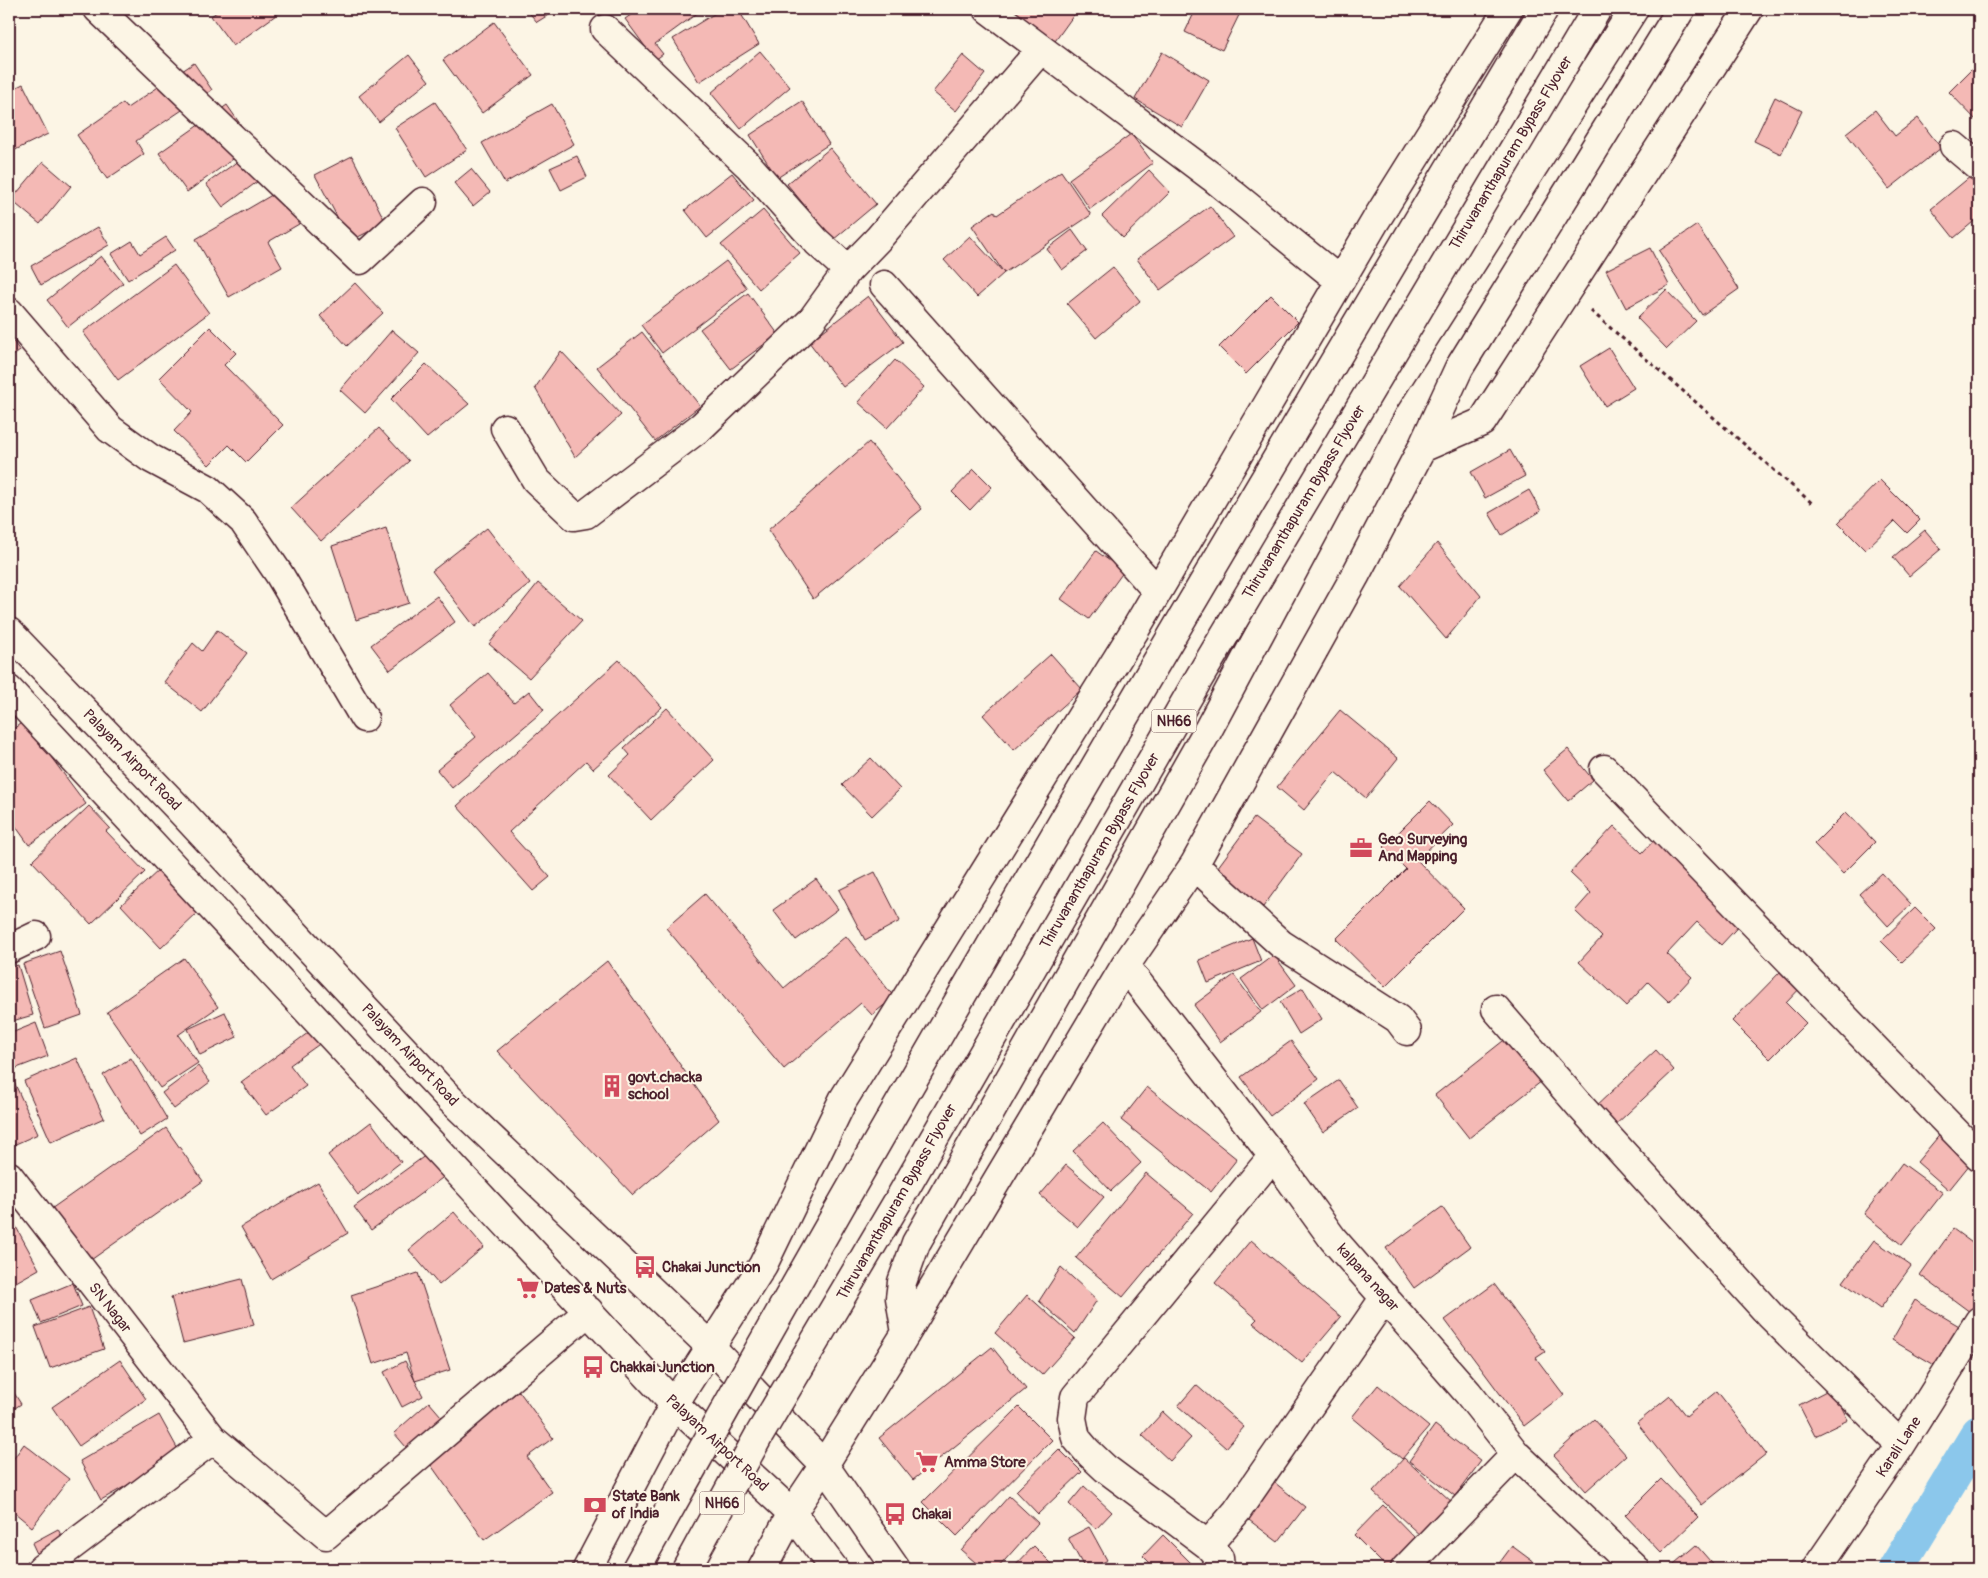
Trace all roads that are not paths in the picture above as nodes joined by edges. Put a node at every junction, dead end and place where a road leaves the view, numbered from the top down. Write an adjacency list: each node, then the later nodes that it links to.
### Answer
1 (98, 9): 13 (main road)
2 (988, 9): 10 (main road)
3 (1508, 9): 15 (main road)
4 (1544, 9): 48 (main road, NH66, bridge)
5 (1596, 9): 49 (main road, Thiruvananthapuram Bypass Flyover / NH66, bridge)
6 (1634, 9): 37 (main road)
7 (1681, 9): 19 (main road)
8 (1749, 9): 19 (main road)
9 (605, 29): 14 (main road)
10 (1041, 48): 14 (main road); 15 (main road)
11 (1954, 146): 12 (main road)
12 (1979, 167)
13 (423, 202)
14 (848, 270): 18 (main road)
15 (1340, 281): 20 (main road)
16 (884, 285): 20 (main road)
17 (9, 312): 23 (main road)
18 (505, 428)
19 (1422, 448): 25 (main road)
20 (1157, 591): 38 (main road)
21 (9, 632): 38 (main road, Palayam Airport Road)
22 (9, 690): 35 (main road, Palayam Airport Road)
23 (364, 718)
24 (1604, 769): 32 (main road)
25 (1194, 865): 28 (main road); 30 (main road)
26 (36, 936): 27 (main road)
27 (9, 949)
28 (1125, 966): 31 (main road, kalpana nagar); 37 (main road)
29 (1496, 1009): 41 (main road)
30 (1407, 1031)
31 (1273, 1156): 34 (main road, kalpana nagar); 45 (main road)
32 (1979, 1156)
33 (9, 1176): 40 (main road, SN Nagar)
34 (1385, 1297): 42 (main road, kalpana nagar); 45 (main road)
35 (589, 1311): 39 (main road, Palayam Airport Road); 40 (main road, SN Nagar)
36 (1979, 1321): 41 (main road, Karali Lane)
37 (906, 1333): 43 (main road)
38 (711, 1347): 39 (main road); 43 (main road, Palayam Airport Road)
39 (674, 1404): 44 (main road, Palayam Airport Road); 47 (main road)
40 (213, 1439): 46 (main road)
41 (1901, 1445): 56 (main road, Karali Lane)
42 (1516, 1454): 54 (main road); 55 (main road, kalpana nagar)
43 (824, 1465): 44 (main road); 52 (main road, Palayam Airport Road)
44 (792, 1513): 50 (main road); 51 (main road, Palayam Airport Road)
45 (1208, 1545): 53 (main road)
46 (40, 1569)
47 (587, 1569)
48 (636, 1569)
49 (686, 1569)
50 (762, 1569)
51 (834, 1569)
52 (896, 1569)
53 (1220, 1569)
54 (1405, 1569)
55 (1634, 1569)
56 (1816, 1569)

